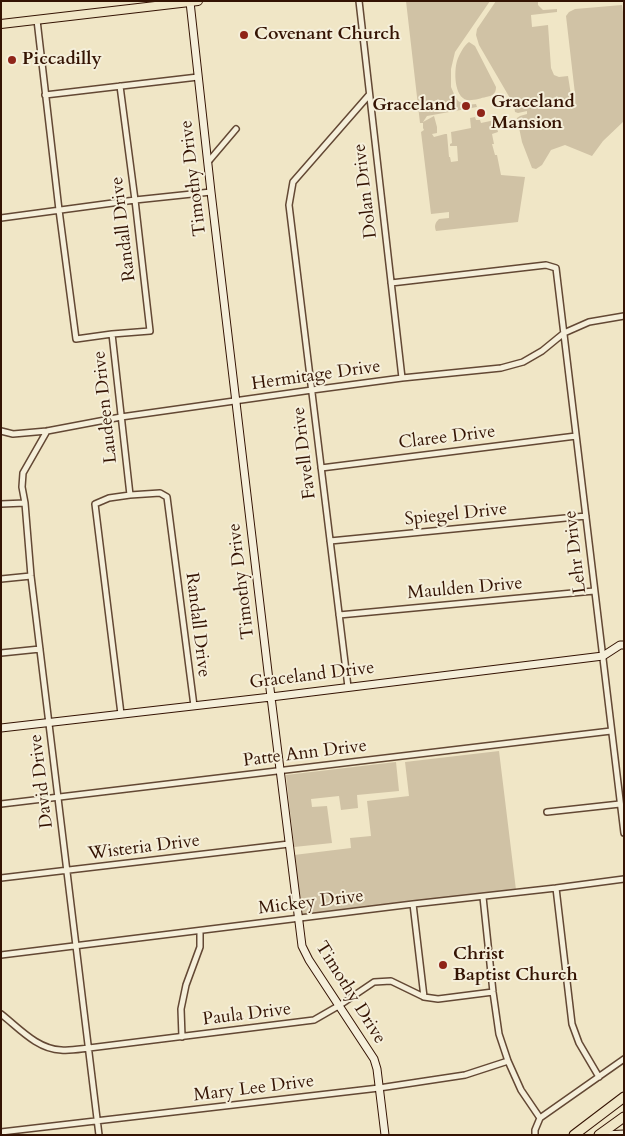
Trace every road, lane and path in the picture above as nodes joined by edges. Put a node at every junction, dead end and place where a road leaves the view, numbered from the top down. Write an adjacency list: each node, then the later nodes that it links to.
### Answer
1 (359, 1): 9 (street, Dolan Drive)
2 (194, 2): 3 (main road); 6 (street, Timothy Drive)
3 (137, 5): 4 (main road)
4 (37, 20): 5 (main road); 8 (street, Laudeen Drive)
5 (1, 24)
6 (198, 77): 7 (street); 11 (street, Timothy Drive)
7 (120, 86): 8 (street); 13 (street, Randall Drive)
8 (45, 94): 14 (street, Laudeen Drive)
9 (369, 95): 16 (street, Dolan Drive); 21 (street, Favell Drive)
10 (236, 129): 11 (street)
11 (208, 162): 12 (street, Timothy Drive)
12 (211, 192): 13 (street); 22 (street, Timothy Drive)
13 (135, 200): 14 (street); 19 (street, Randall Drive)
14 (59, 210): 15 (street); 19 (street, Laudeen Drive)
15 (1, 218)
16 (391, 283): 18 (street, Lehr Drive); 20 (street, Dolan Drive)
17 (624, 316): 18 (street, Hermitage Drive)
18 (564, 333): 20 (street, Hermitage Drive); 26 (street, Lehr Drive)
19 (112, 334): 23 (street, Laudeen Drive)
20 (402, 378): 21 (street, Hermitage Drive)
21 (312, 390): 22 (street, Hermitage Drive); 27 (street, Favell Drive)
22 (236, 401): 23 (street, Hermitage Drive); 42 (street, Timothy Drive)
23 (121, 417): 25 (street, Hermitage Drive); 28 (street, Laudeen Drive)
24 (1, 431): 25 (street, Hermitage Drive)
25 (47, 431): 29 (street, David Drive)
26 (576, 436): 27 (street, Claree Drive); 31 (street, Lehr Drive)
27 (320, 468): 32 (street, Favell Drive)
28 (130, 495): 43 (street, Randall Drive); 44 (street)
29 (25, 503): 30 (street); 33 (street, David Drive)
30 (1, 504)
31 (586, 516): 32 (street, Spiegel Drive); 35 (street, Lehr Drive)
32 (330, 541): 36 (street, Favell Drive)
33 (31, 576): 34 (street); 38 (street, David Drive)
34 (1, 579)
35 (594, 591): 36 (street, Maulden Drive); 40 (street, Lehr Drive)
36 (339, 615): 41 (street, Favell Drive)
37 (624, 645): 40 (street, Graceland Drive)
38 (40, 649): 39 (street); 45 (street, David Drive)
39 (1, 653)
40 (603, 656): 41 (street, Graceland Drive); 47 (street, Lehr Drive)
41 (348, 687): 42 (street, Graceland Drive)
42 (271, 697): 43 (street, Graceland Drive); 48 (street, Timothy Drive)
43 (194, 706): 44 (street, Graceland Drive)
44 (121, 714): 45 (street, Graceland Drive)
45 (49, 722): 46 (street, Graceland Drive); 49 (street, David Drive)
46 (1, 728)
47 (611, 731): 48 (street, Patte Ann Drive); 51 (street, Lehr Drive)
48 (280, 771): 49 (street, Patte Ann Drive); 54 (street, Timothy Drive)
49 (58, 797): 50 (street, Patte Ann Drive); 55 (street, David Drive)
50 (1, 804)
51 (620, 804): 52 (street); 53 (street, Lehr Drive)
52 (547, 812)
53 (624, 833)
54 (289, 844): 55 (street, Wisteria Drive); 61 (street, Timothy Drive)
55 (67, 871): 56 (street, Wisteria Drive); 63 (street, David Drive)
56 (1, 878)
57 (624, 879): 58 (street, Mickey Drive)
58 (556, 888): 59 (street, Mickey Drive); 73 (street)
59 (483, 897): 60 (street, Mickey Drive); 65 (street)
60 (414, 904): 61 (street, Mickey Drive); 66 (street)
61 (299, 919): 62 (street, Mickey Drive); 67 (street, Timothy Drive)
62 (200, 931): 63 (street, Mickey Drive); 69 (street)
63 (76, 945): 64 (street, Mickey Drive); 70 (street, David Drive)
64 (1, 955)
65 (493, 992): 66 (street, Paula Drive); 72 (street)
66 (424, 997): 67 (street, Paula Drive)
67 (340, 1005): 69 (street, Paula Drive); 74 (street, Timothy Drive)
68 (1, 1014): 70 (street, Paula Drive)
69 (182, 1037): 70 (street, Paula Drive)
70 (89, 1048): 78 (street, David Drive)
71 (624, 1059): 73 (street)
72 (508, 1061): 74 (street, Mary Lee Drive); 77 (street)
73 (599, 1077): 77 (street)
74 (379, 1088): 78 (street, Mary Lee Drive); 82 (street, Timothy Drive)
75 (624, 1097): 84 (highway)
76 (624, 1116): 85 (highway)
77 (540, 1118): 83 (street)
78 (97, 1120): 79 (street, Mary Lee Drive); 81 (street, David Drive)
79 (1, 1132)
80 (624, 1134): 86 (street)
81 (99, 1135)
82 (385, 1135)
83 (535, 1135)
84 (574, 1135)
85 (599, 1135)
86 (604, 1135)

